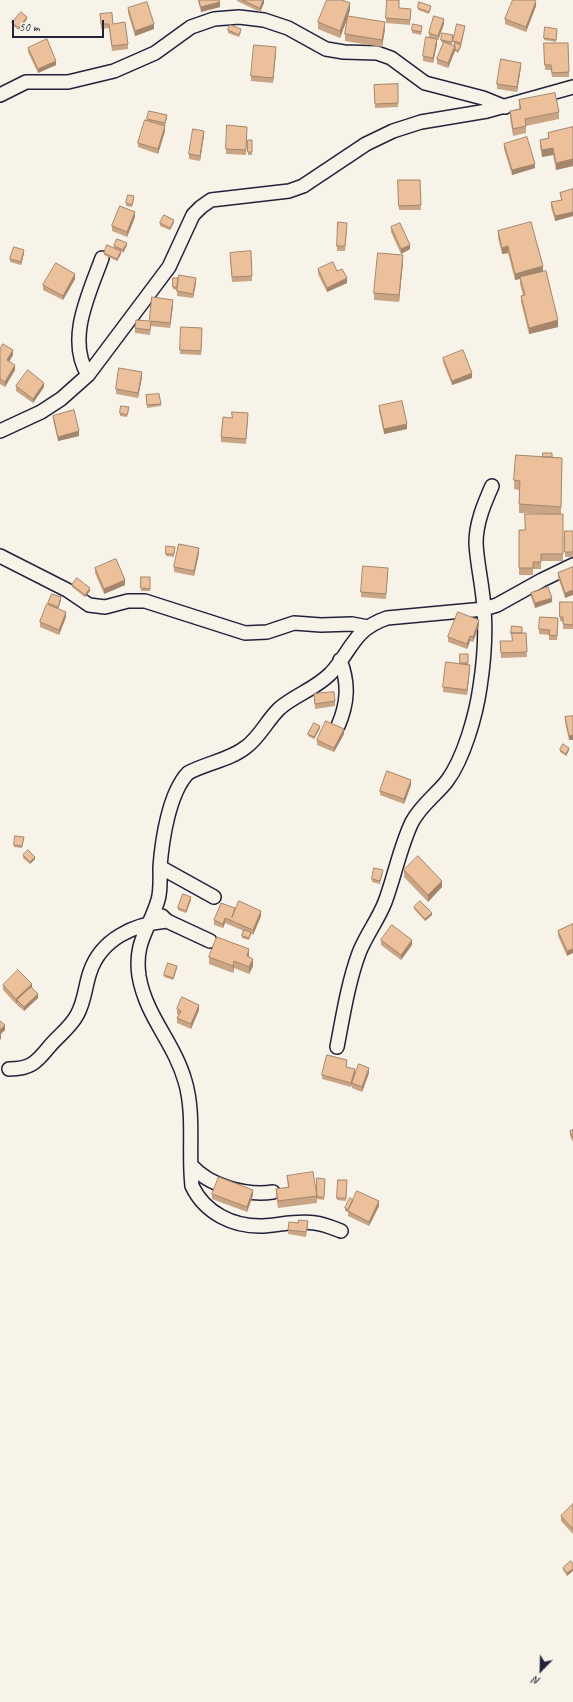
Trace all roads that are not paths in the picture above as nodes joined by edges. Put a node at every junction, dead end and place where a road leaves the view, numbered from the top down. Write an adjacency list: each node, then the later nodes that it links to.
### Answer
1 (573, 87): 3 (street)
2 (0, 95): 3 (street)
3 (505, 107): 5 (street)
4 (102, 258): 5 (street)
5 (88, 375): 6 (street)
6 (0, 431)
7 (492, 486): 10 (street)
8 (0, 556): 11 (street)
9 (573, 566): 10 (street)
10 (484, 609): 11 (street); 20 (street)
11 (368, 627): 12 (street)
12 (340, 660): 13 (street); 14 (street)
13 (338, 726)
14 (160, 867): 15 (street); 16 (street)
15 (214, 897)
16 (158, 900): 17 (street); 18 (street)
17 (166, 921): 18 (street); 19 (street)
18 (148, 923): 21 (street); 22 (street)
19 (210, 941)
20 (337, 1047)
21 (9, 1069)
22 (191, 1165): 23 (street); 24 (street)
23 (273, 1192)
24 (341, 1231)

